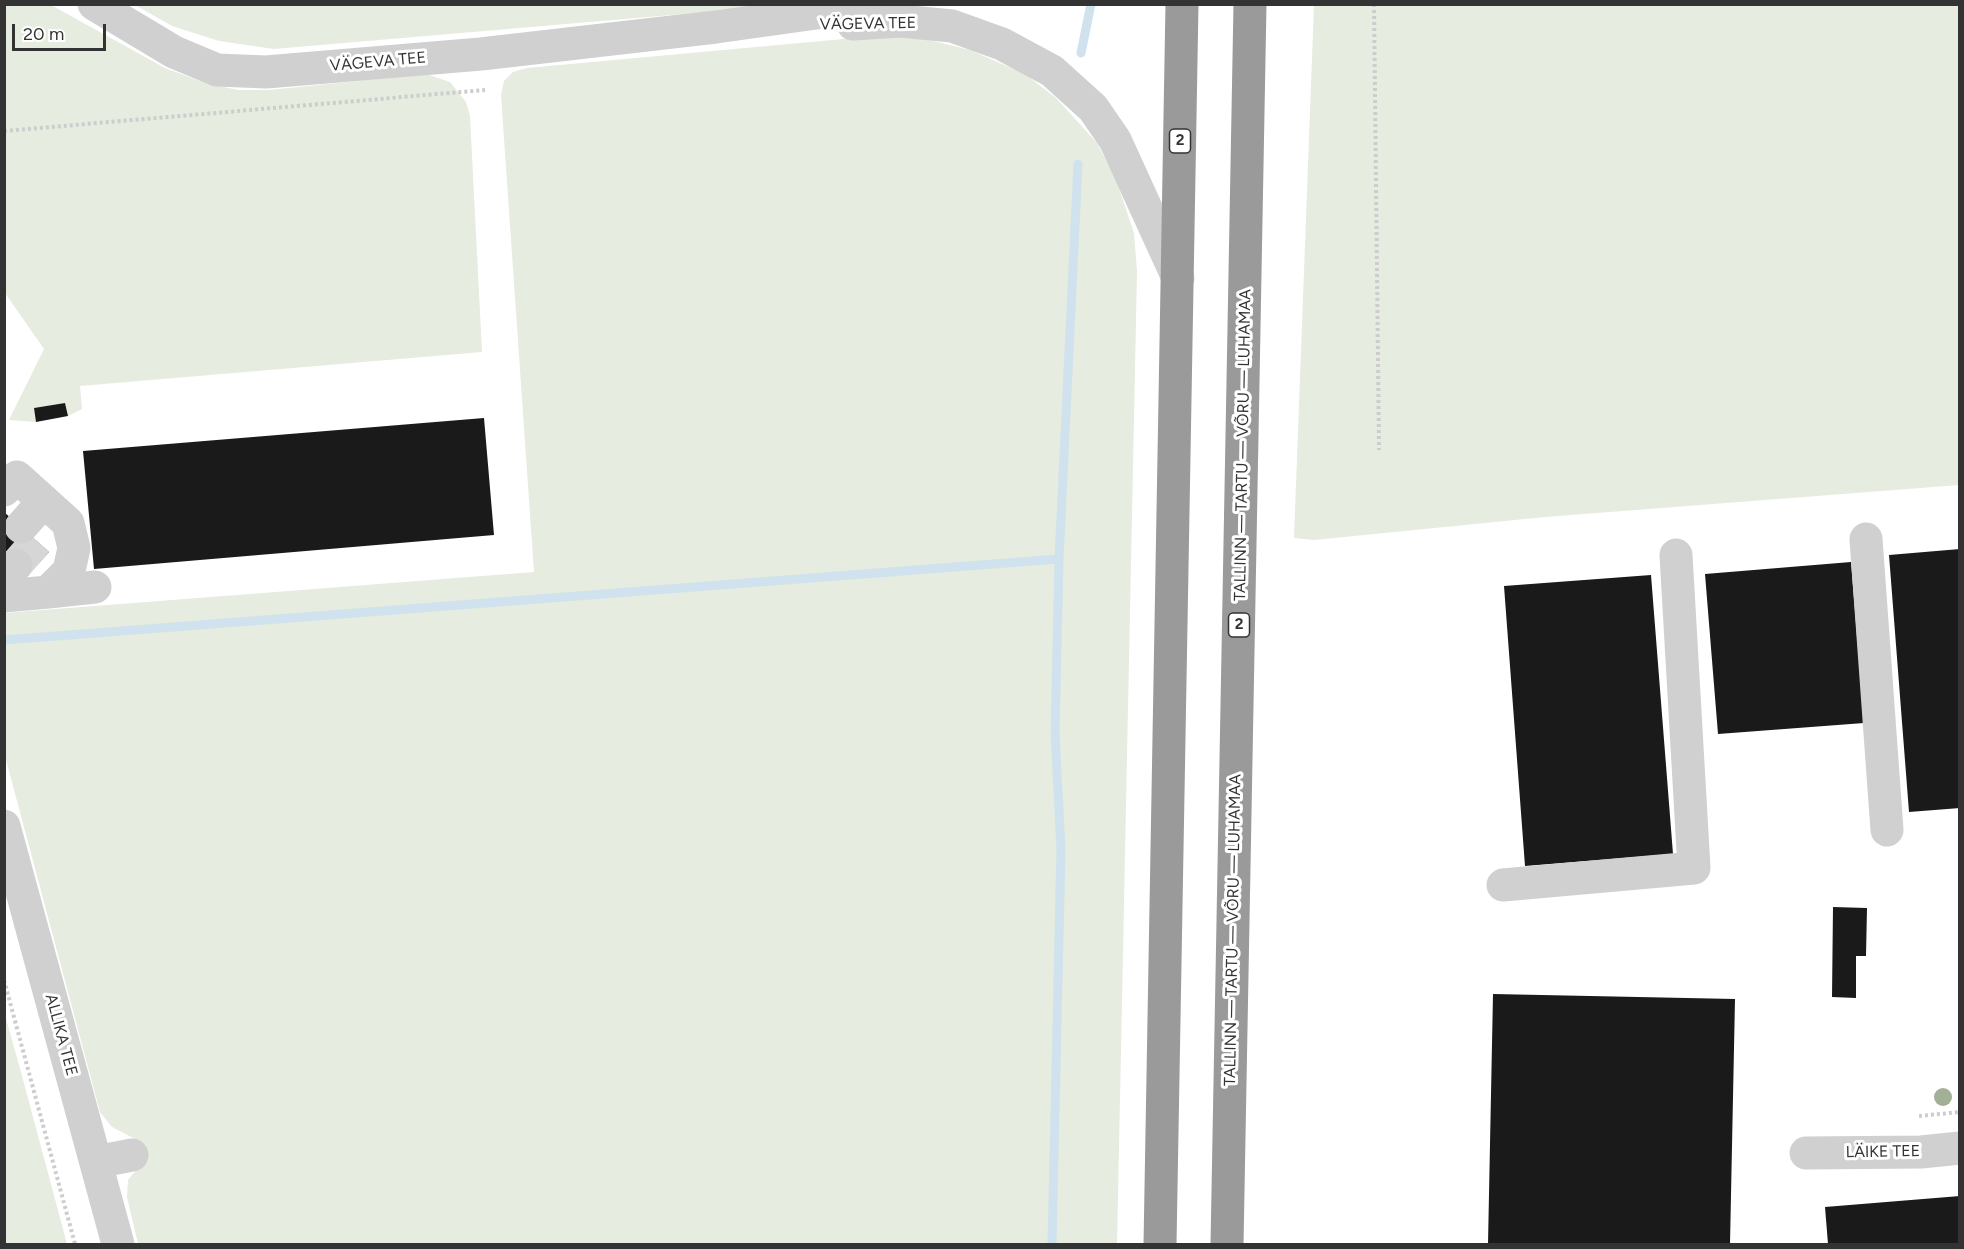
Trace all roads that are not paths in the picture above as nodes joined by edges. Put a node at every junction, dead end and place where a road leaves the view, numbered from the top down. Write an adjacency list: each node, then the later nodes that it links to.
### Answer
1 (94, 4): 5 (street, VÄGEVA TEE)
2 (881, 4): 6 (street, VÄGEVA TEE)
3 (1182, 4): 7 (highway, 2)
4 (1250, 4): 25 (highway, TALLINN — TARTU — VÕRU — LUHAMAA / 2)
5 (677, 18): 6 (street, VÄGEVA TEE)
6 (716, 27): 7 (street, VÄGEVA TEE)
7 (1178, 278): 24 (highway, 2)
8 (9, 478): 9 (street)
9 (52, 509): 11 (street); 14 (street)
10 (1866, 539): 17 (street)
11 (20, 553)
12 (1676, 555): 18 (street)
13 (95, 587): 14 (street)
14 (48, 592): 15 (street)
15 (4, 596)
16 (4, 826): 22 (street, ALLIKA TEE)
17 (1887, 830)
18 (1503, 885)
19 (1959, 1148): 20 (street, LÄIKE TEE)
20 (1806, 1153)
21 (132, 1155): 22 (street)
22 (96, 1162): 23 (street, ALLIKA TEE)
23 (118, 1245)
24 (1160, 1245)
25 (1227, 1245)

